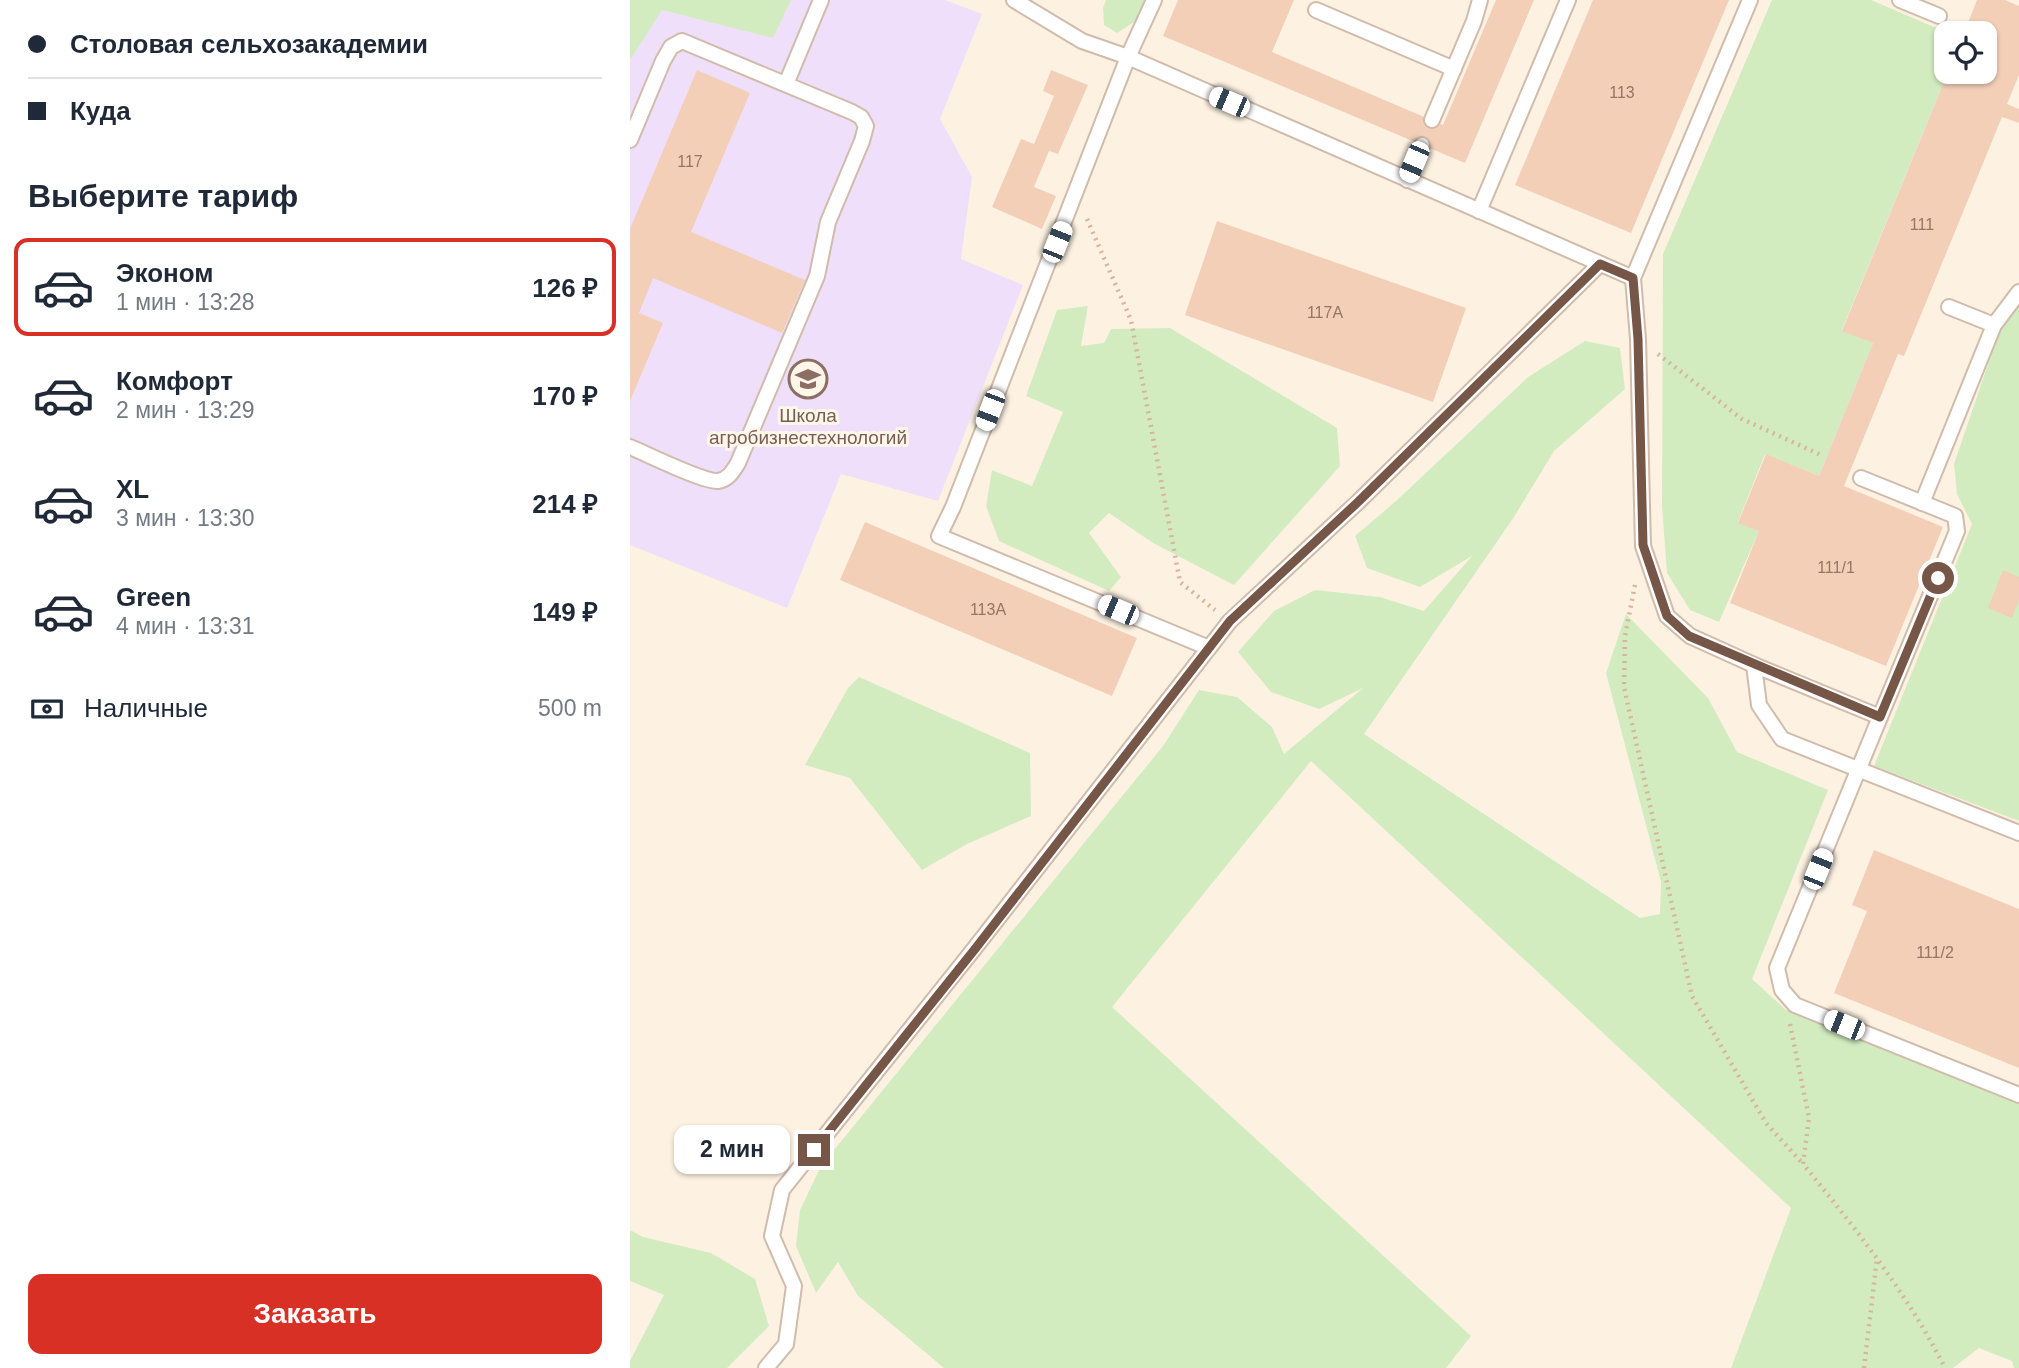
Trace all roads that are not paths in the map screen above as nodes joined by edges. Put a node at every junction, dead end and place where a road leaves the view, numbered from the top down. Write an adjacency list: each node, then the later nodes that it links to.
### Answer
1 (821, 0): 12 (lane)
2 (1014, 0): 10 (lane)
3 (1154, 0): 10 (lane)
4 (1480, 0): 11 (lane)
5 (1568, 0): 17 (lane)
6 (1750, 0): 19 (lane)
7 (1900, 0): 9 (lane)
8 (1316, 10): 11 (lane)
9 (1939, 16)
10 (1128, 57): 16 (lane); 26 (lane)
11 (1454, 69): 13 (lane)
12 (786, 84): 14 (lane); 23 (lane)
13 (1432, 120)
14 (630, 140)
15 (1422, 145): 16 (lane)
16 (1407, 180): 17 (lane)
17 (1479, 211): 18 (lane)
18 (1600, 264): 19 (lane); 26 (lane)
19 (1633, 278): 27 (lane)
20 (2019, 292): 22 (lane)
21 (1950, 307): 22 (lane)
22 (1994, 325): 25 (lane)
23 (630, 447)
24 (1861, 478): 25 (lane)
25 (1922, 503): 28 (lane)
26 (1209, 648): 32 (lane)
27 (1754, 666): 28 (lane); 29 (lane)
28 (1880, 717): 29 (lane)
29 (1859, 769): 30 (lane); 31 (lane)
30 (2019, 833)
31 (2019, 1095)
32 (765, 1368)

